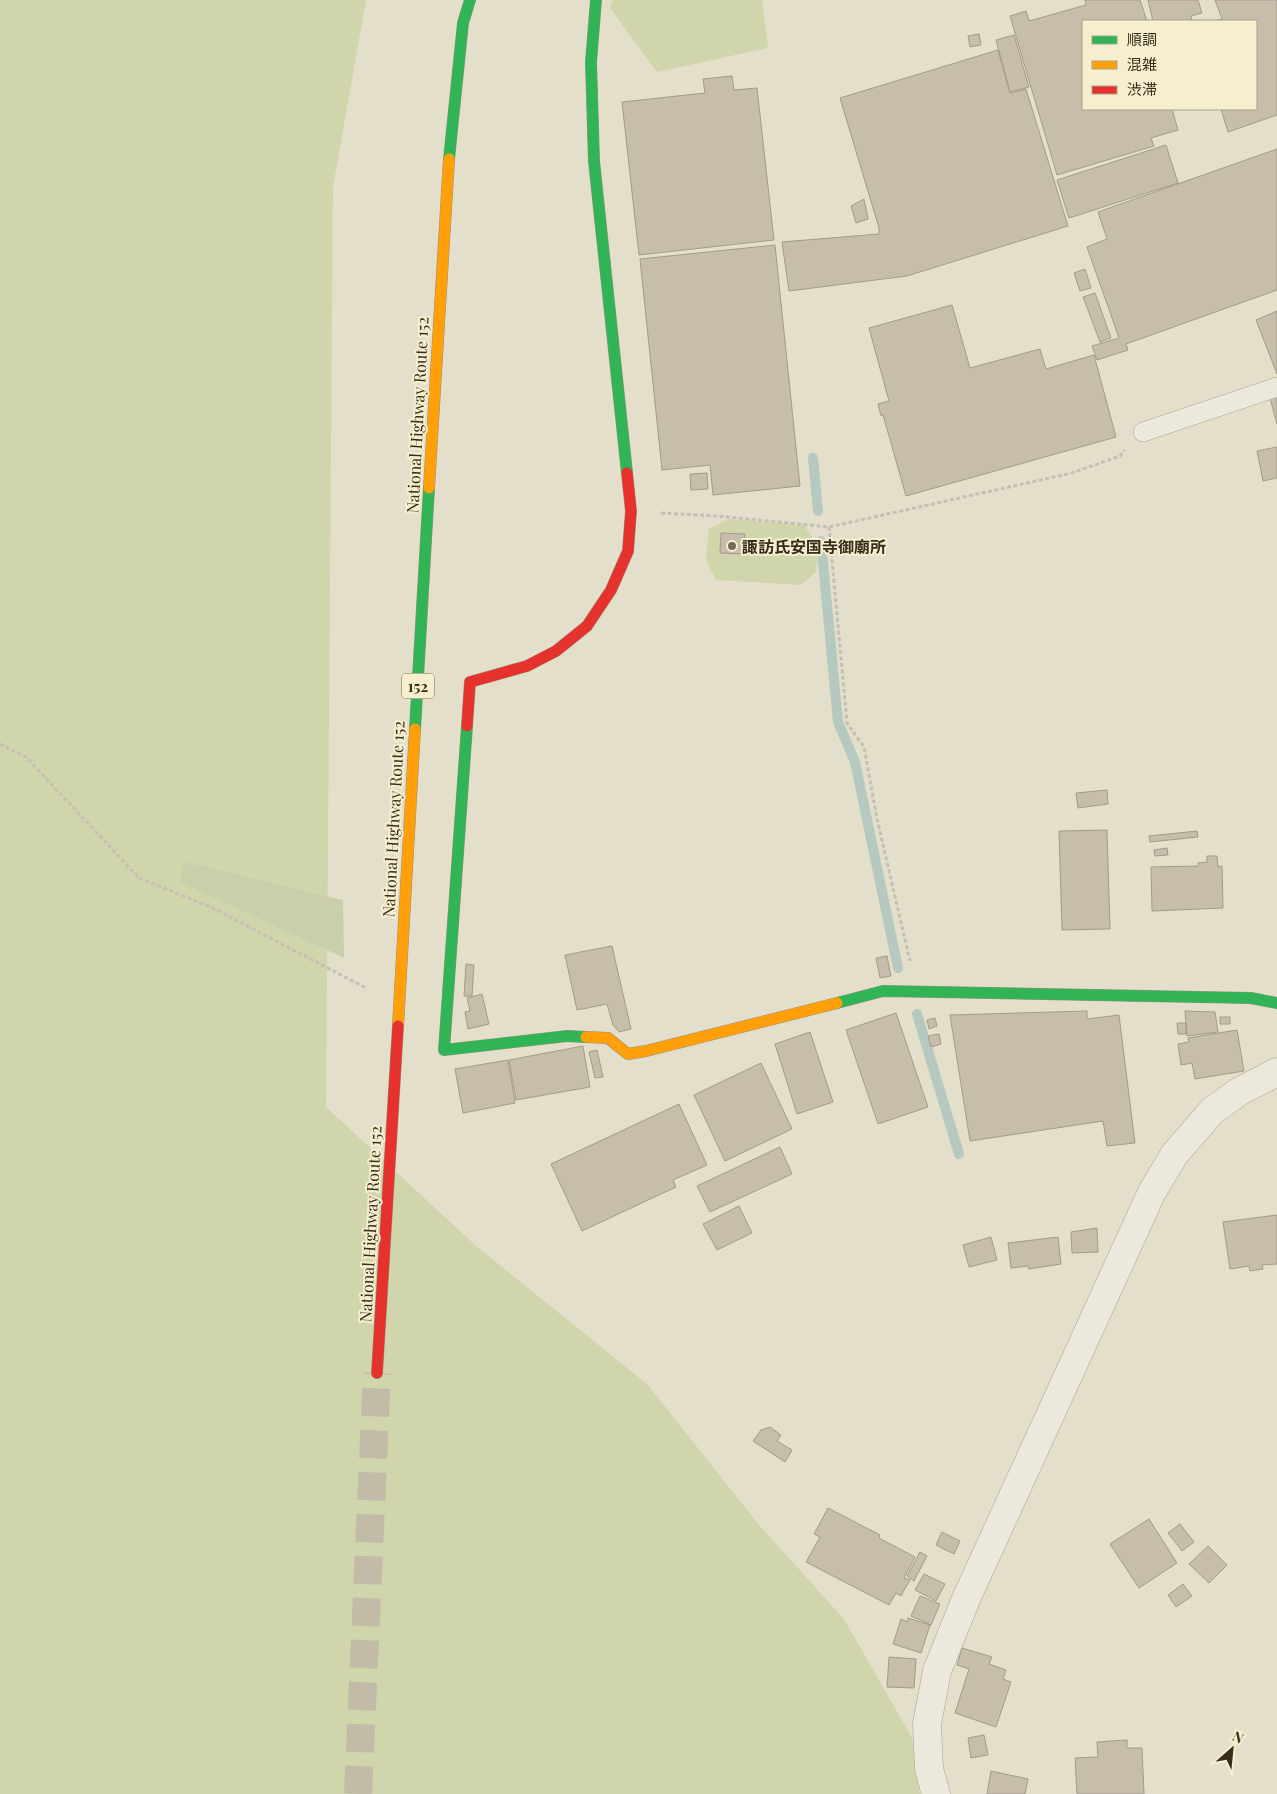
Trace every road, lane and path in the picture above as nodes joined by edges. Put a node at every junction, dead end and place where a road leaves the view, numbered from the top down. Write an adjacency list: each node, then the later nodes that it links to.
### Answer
1 (470, 0): 12 (main road, National Highway Route 152 / 152)
2 (596, 0): 5 (main road)
3 (1277, 388): 4 (lane)
4 (1143, 432): 6 (path)
5 (631, 511): 6 (path); 9 (main road)
6 (829, 528): 9 (path)
7 (0, 744): 8 (path)
8 (366, 988)
9 (918, 992): 10 (main road)
10 (1277, 1003)
11 (1277, 1072): 13 (street)
12 (377, 1373)
13 (936, 1794)

